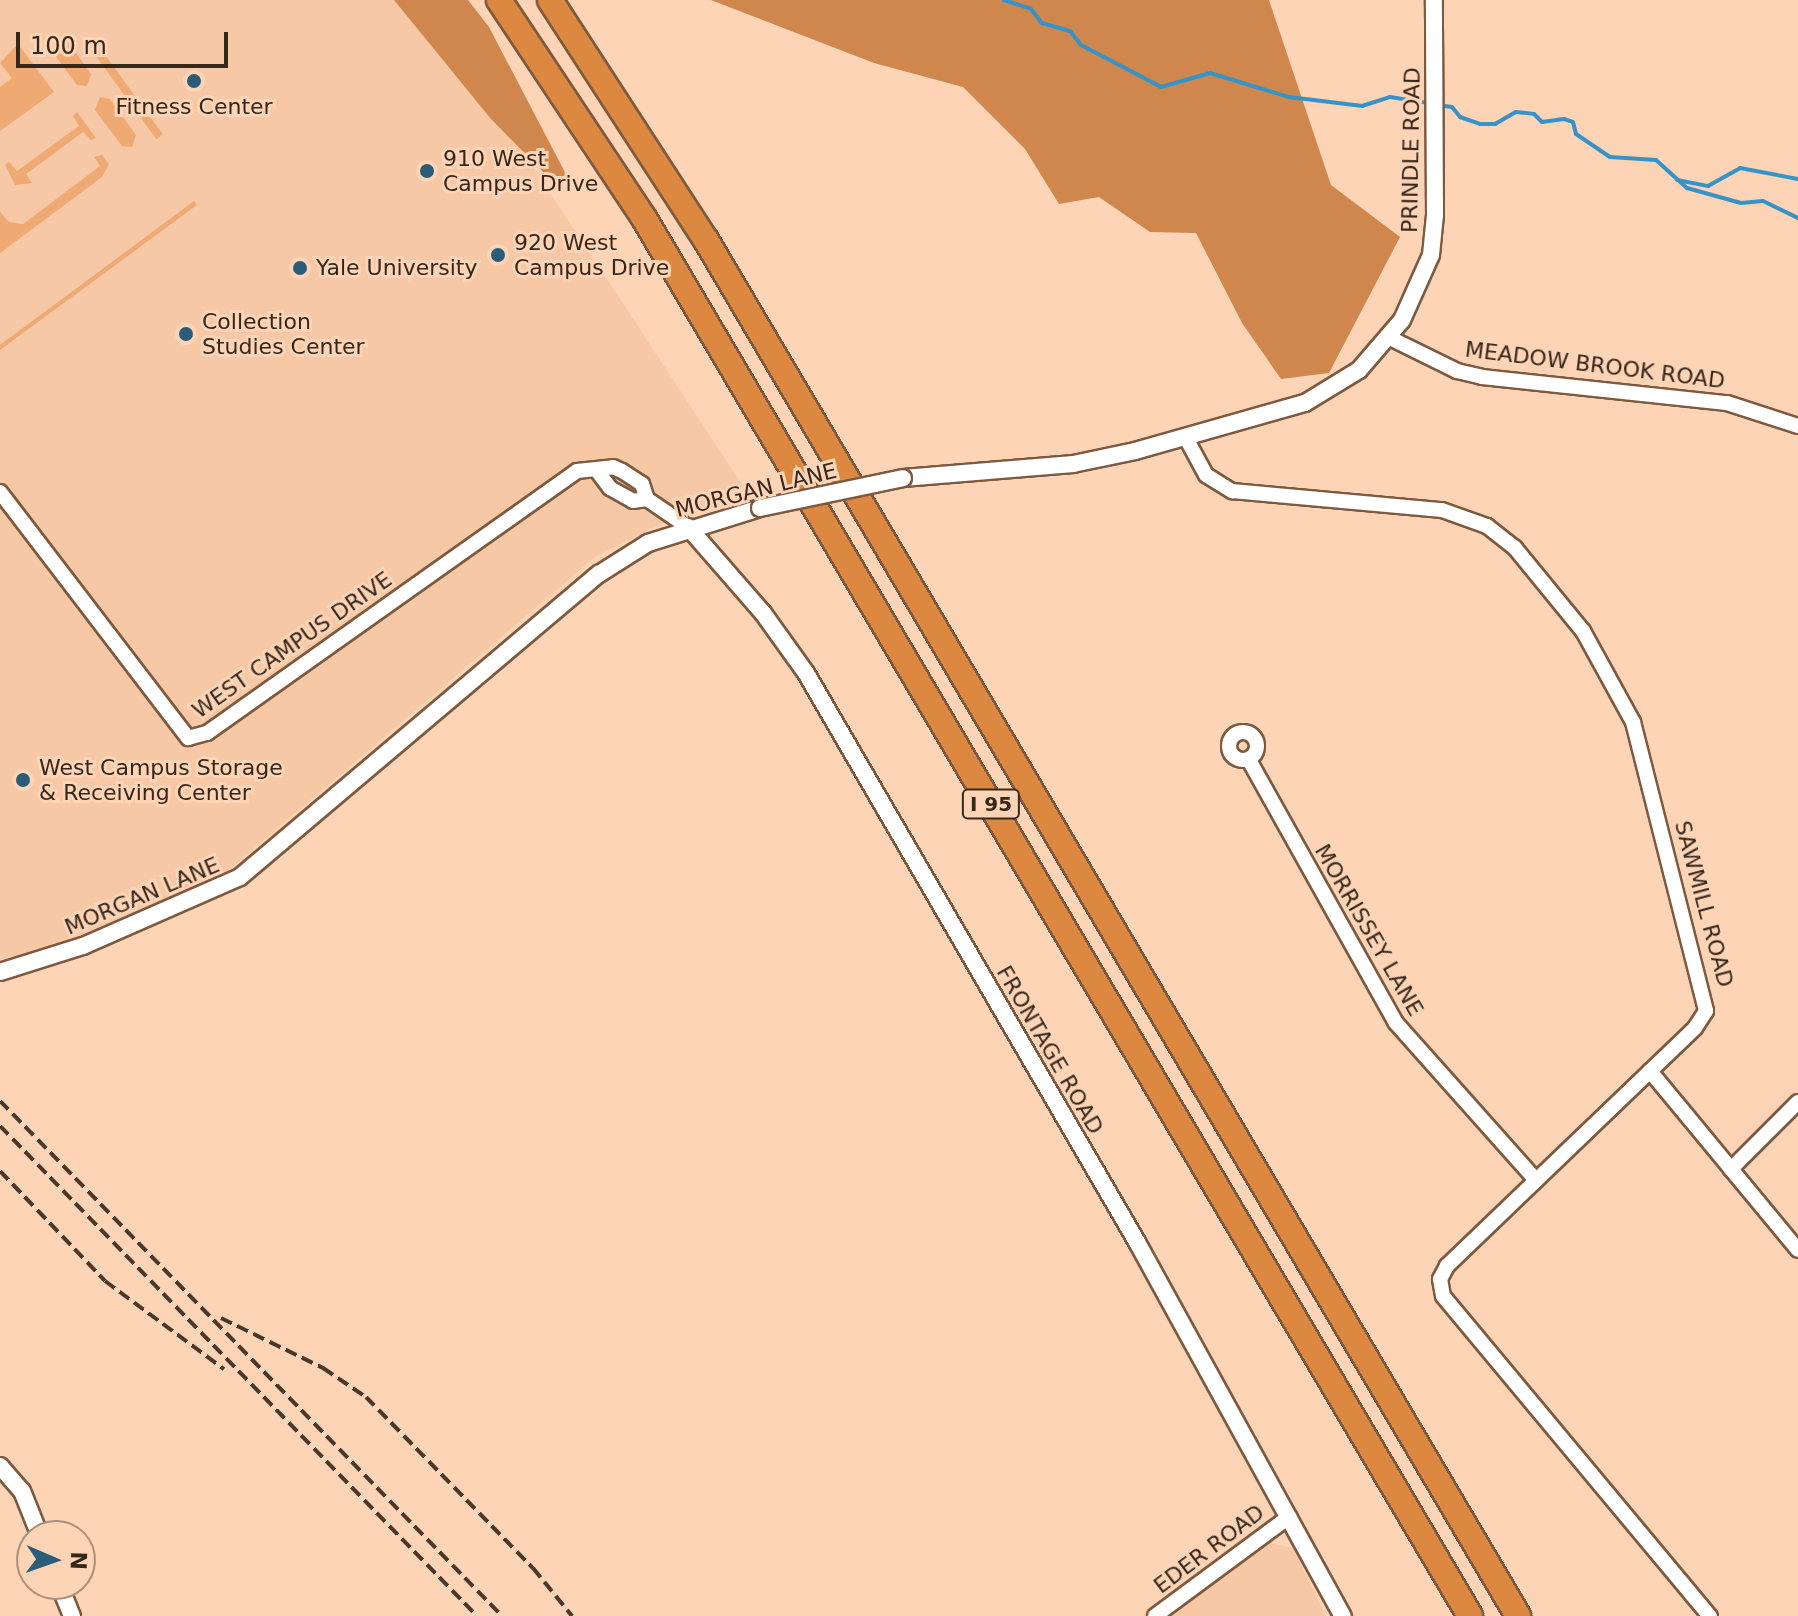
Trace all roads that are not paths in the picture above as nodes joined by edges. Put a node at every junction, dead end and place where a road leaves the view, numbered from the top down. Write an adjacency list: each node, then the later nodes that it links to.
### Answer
1 (499, 0): 21 (highway, I 95)
2 (550, 0): 22 (highway, I 95)
3 (1434, 0): 4 (street, PRINDLE ROAD)
4 (1390, 338): 5 (street, MEADOW BROOK ROAD); 6 (street, MORGAN LANE)
5 (1798, 426)
6 (1186, 438): 8 (street, MORGAN LANE, bridge); 11 (street, SAWMILL ROAD)
7 (0, 492): 8 (street, WEST CAMPUS DRIVE)
8 (688, 527): 10 (street, MORGAN LANE); 17 (street, FRONTAGE ROAD)
9 (1249, 760): 14 (street, MORRISSEY LANE)
10 (0, 972)
11 (1650, 1071): 13 (street); 14 (street, SAWMILL ROAD)
12 (1798, 1102): 13 (street)
13 (1731, 1169): 15 (street)
14 (1536, 1180): 23 (street, SAWMILL ROAD)
15 (1798, 1250)
16 (0, 1466): 18 (street)
17 (1289, 1517): 19 (street, EDER ROAD); 20 (street, FRONTAGE ROAD)
18 (34, 1520)
19 (1155, 1616)
20 (1343, 1616)
21 (1470, 1616)
22 (1518, 1616)
23 (1710, 1616)

